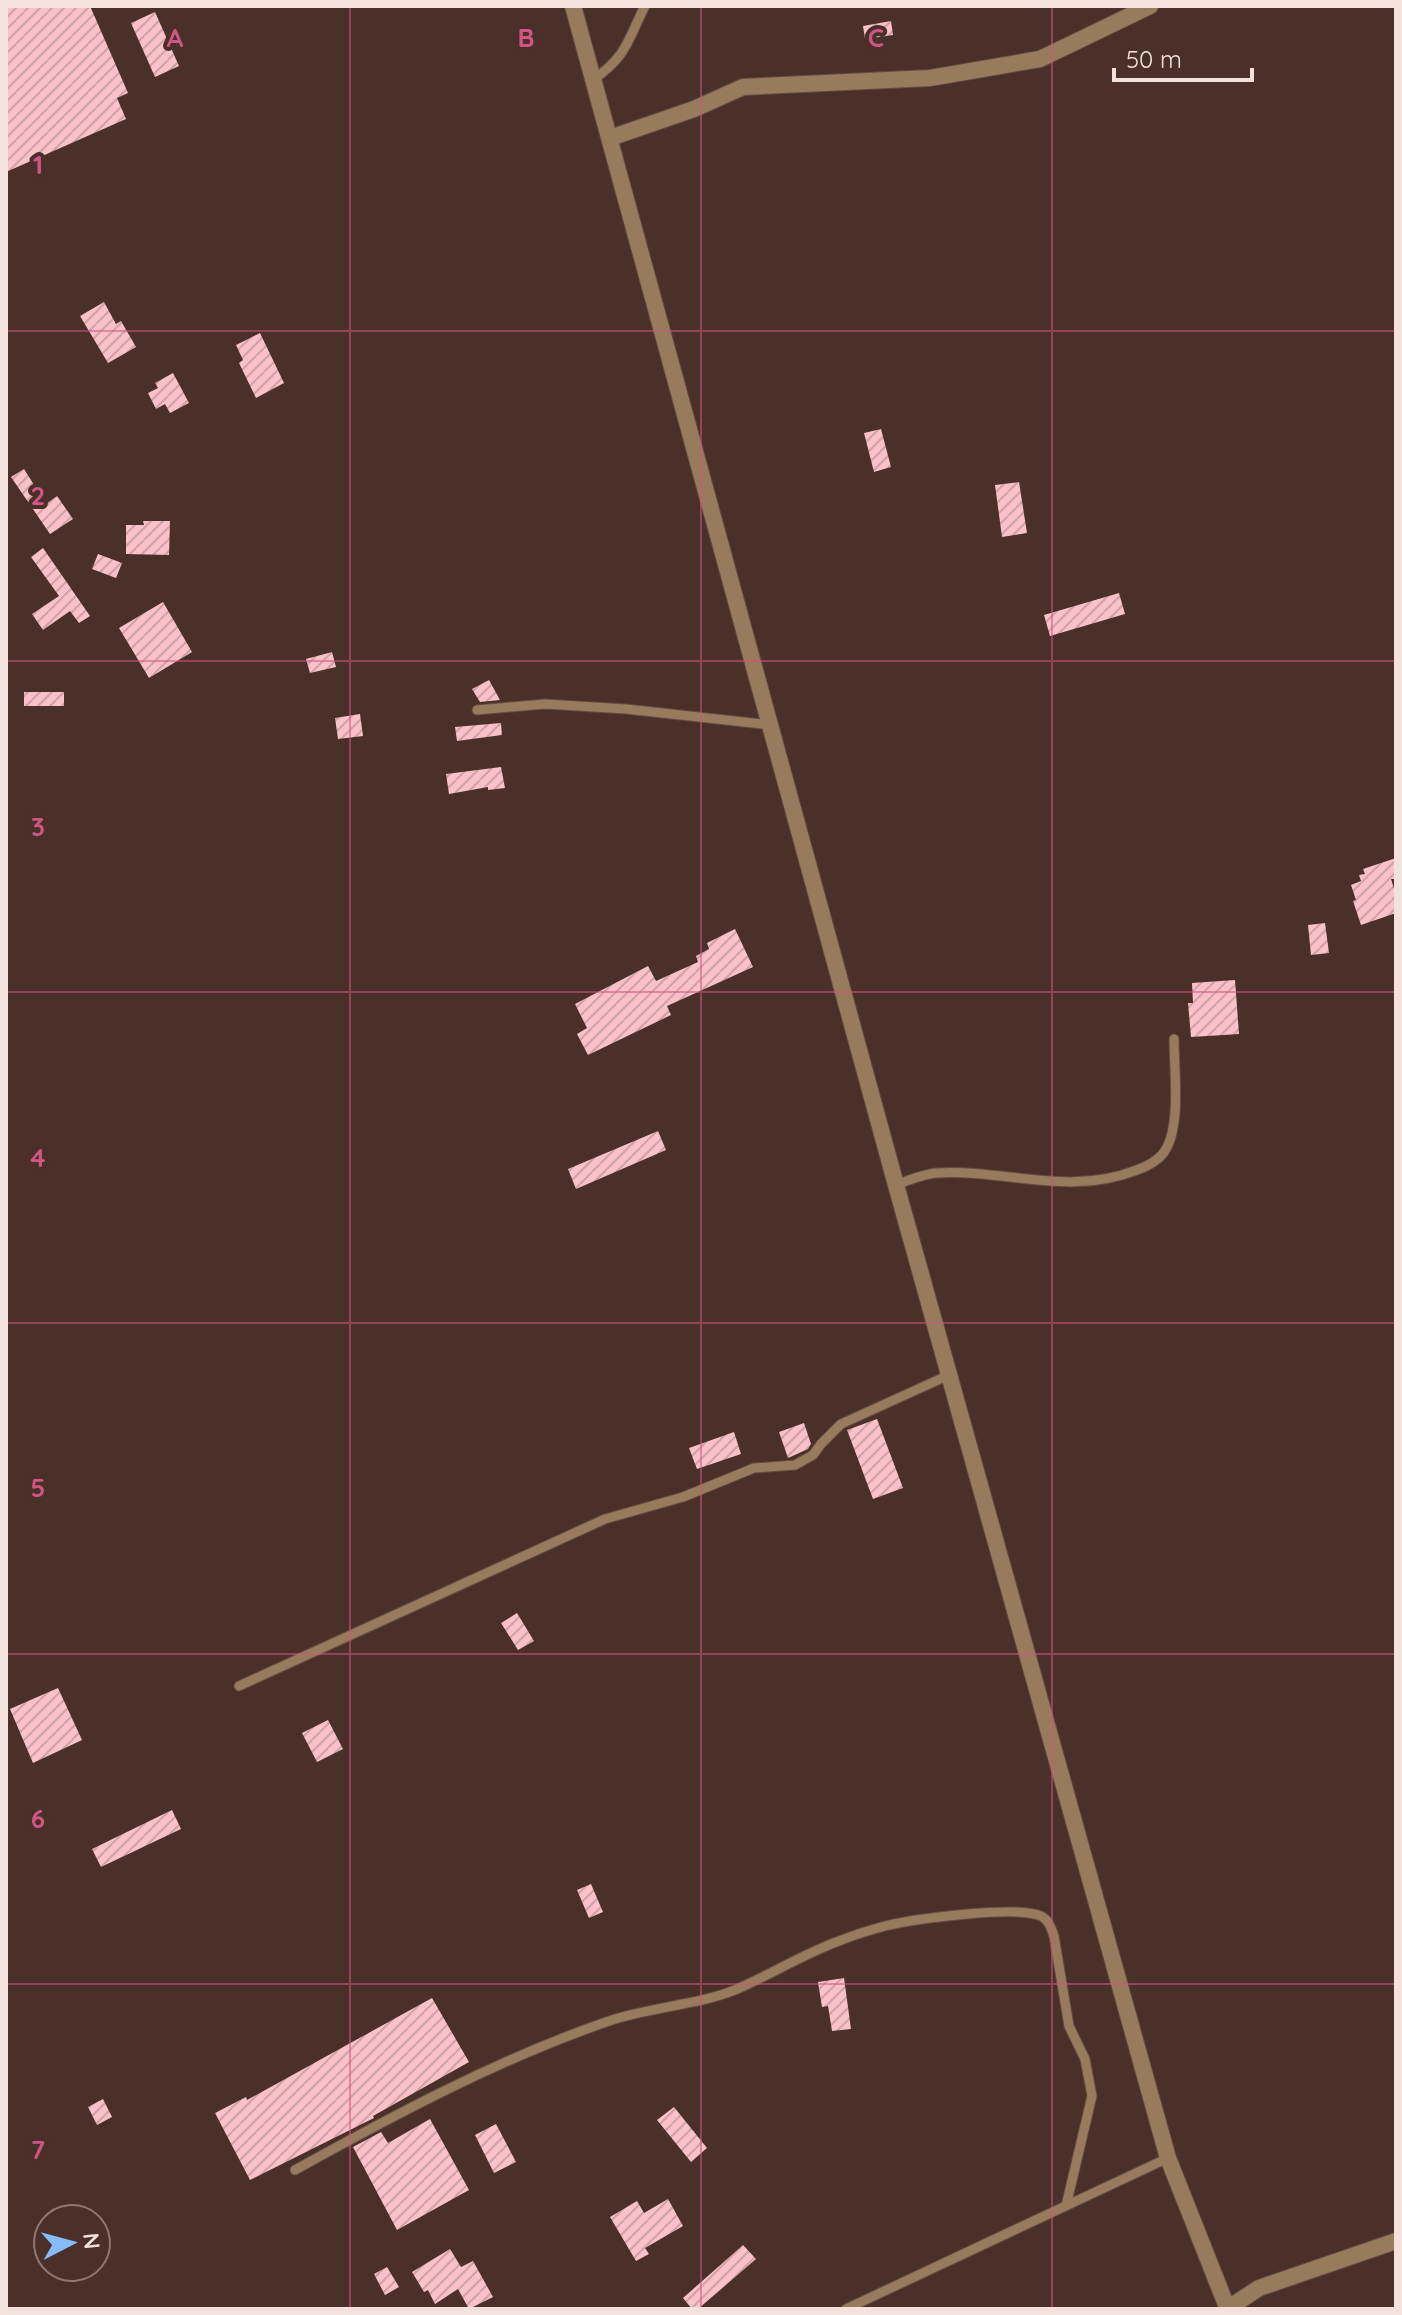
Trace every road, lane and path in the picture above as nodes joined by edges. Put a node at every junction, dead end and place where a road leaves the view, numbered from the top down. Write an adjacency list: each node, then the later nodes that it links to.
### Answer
1 (573, 6): 4 (street)
2 (645, 6): 4 (lane)
3 (1150, 6): 5 (street)
4 (593, 80): 5 (street)
5 (610, 138): 7 (street)
6 (477, 710): 7 (lane)
7 (770, 725): 9 (street)
8 (1174, 1039): 9 (lane)
9 (896, 1185): 10 (street)
10 (949, 1375): 11 (lane); 12 (street)
11 (239, 1686)
12 (1168, 2158): 14 (lane); 16 (street)
13 (295, 2170): 14 (lane)
14 (1066, 2206): 17 (lane)
15 (1396, 2241): 16 (street)
16 (1227, 2308)
17 (846, 2309)

